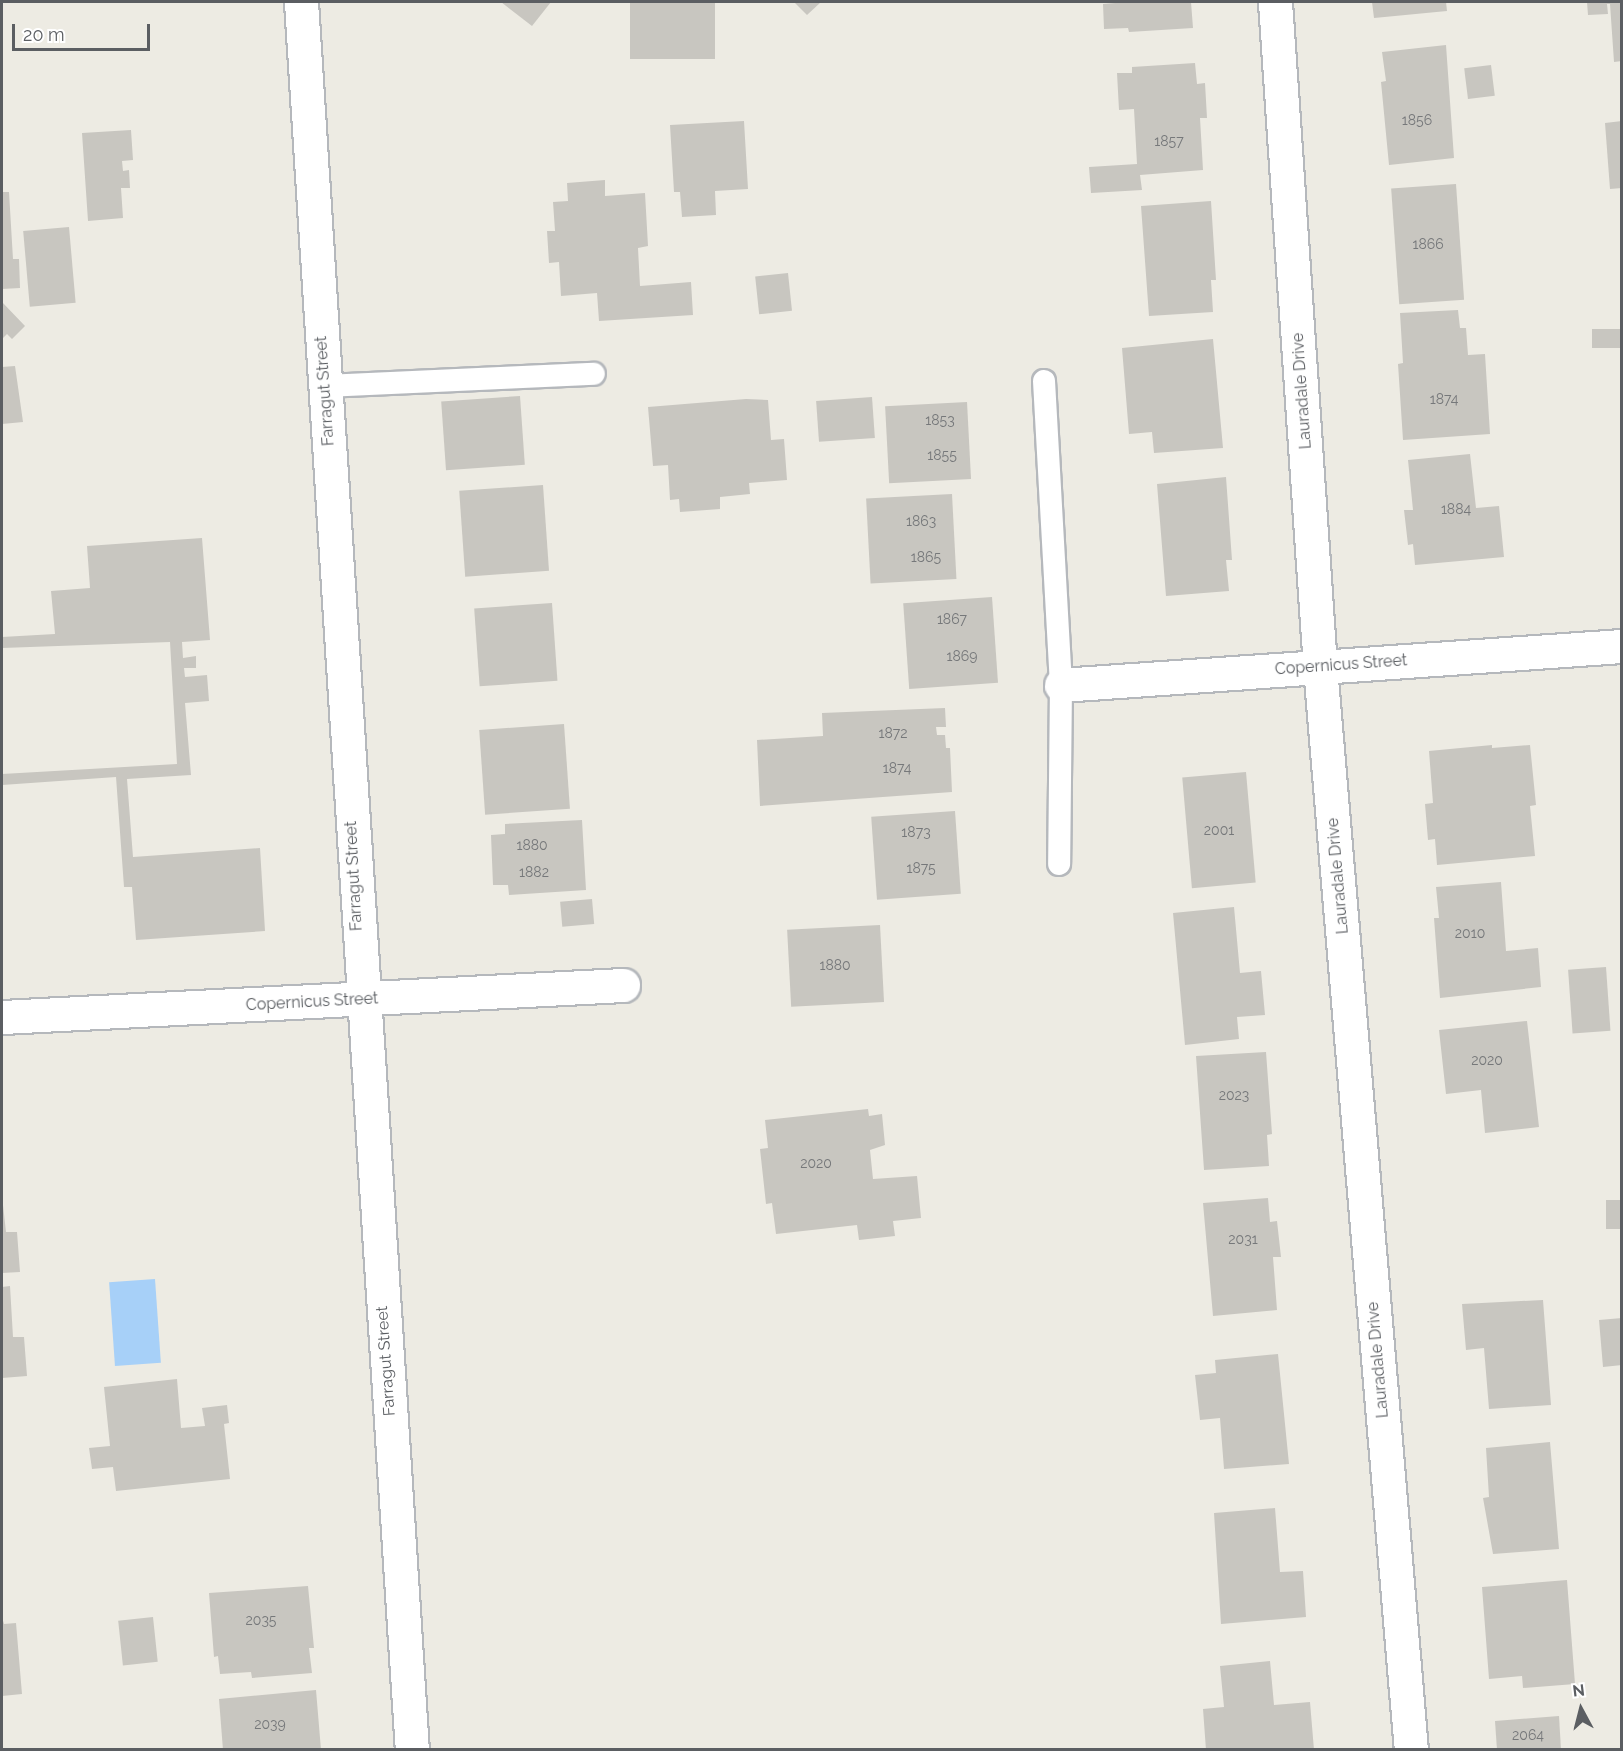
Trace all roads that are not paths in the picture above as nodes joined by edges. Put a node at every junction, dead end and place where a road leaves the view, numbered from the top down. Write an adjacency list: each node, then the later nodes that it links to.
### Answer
1 (301, 2): 5 (street, Farragut Street)
2 (1275, 2): 7 (street, Lauradale Drive)
3 (594, 374): 5 (lane)
4 (1044, 381): 8 (lane)
5 (325, 386): 11 (street, Farragut Street)
6 (1622, 646): 7 (street, Copernicus Street)
7 (1320, 667): 8 (street, Copernicus Street); 14 (street, Lauradale Drive)
8 (1061, 685): 9 (lane)
9 (1059, 864)
10 (623, 985): 11 (street, Copernicus Street)
11 (362, 1000): 12 (street, Copernicus Street); 13 (street, Farragut Street)
12 (2, 1017)
13 (412, 1749)
14 (1411, 1749)

